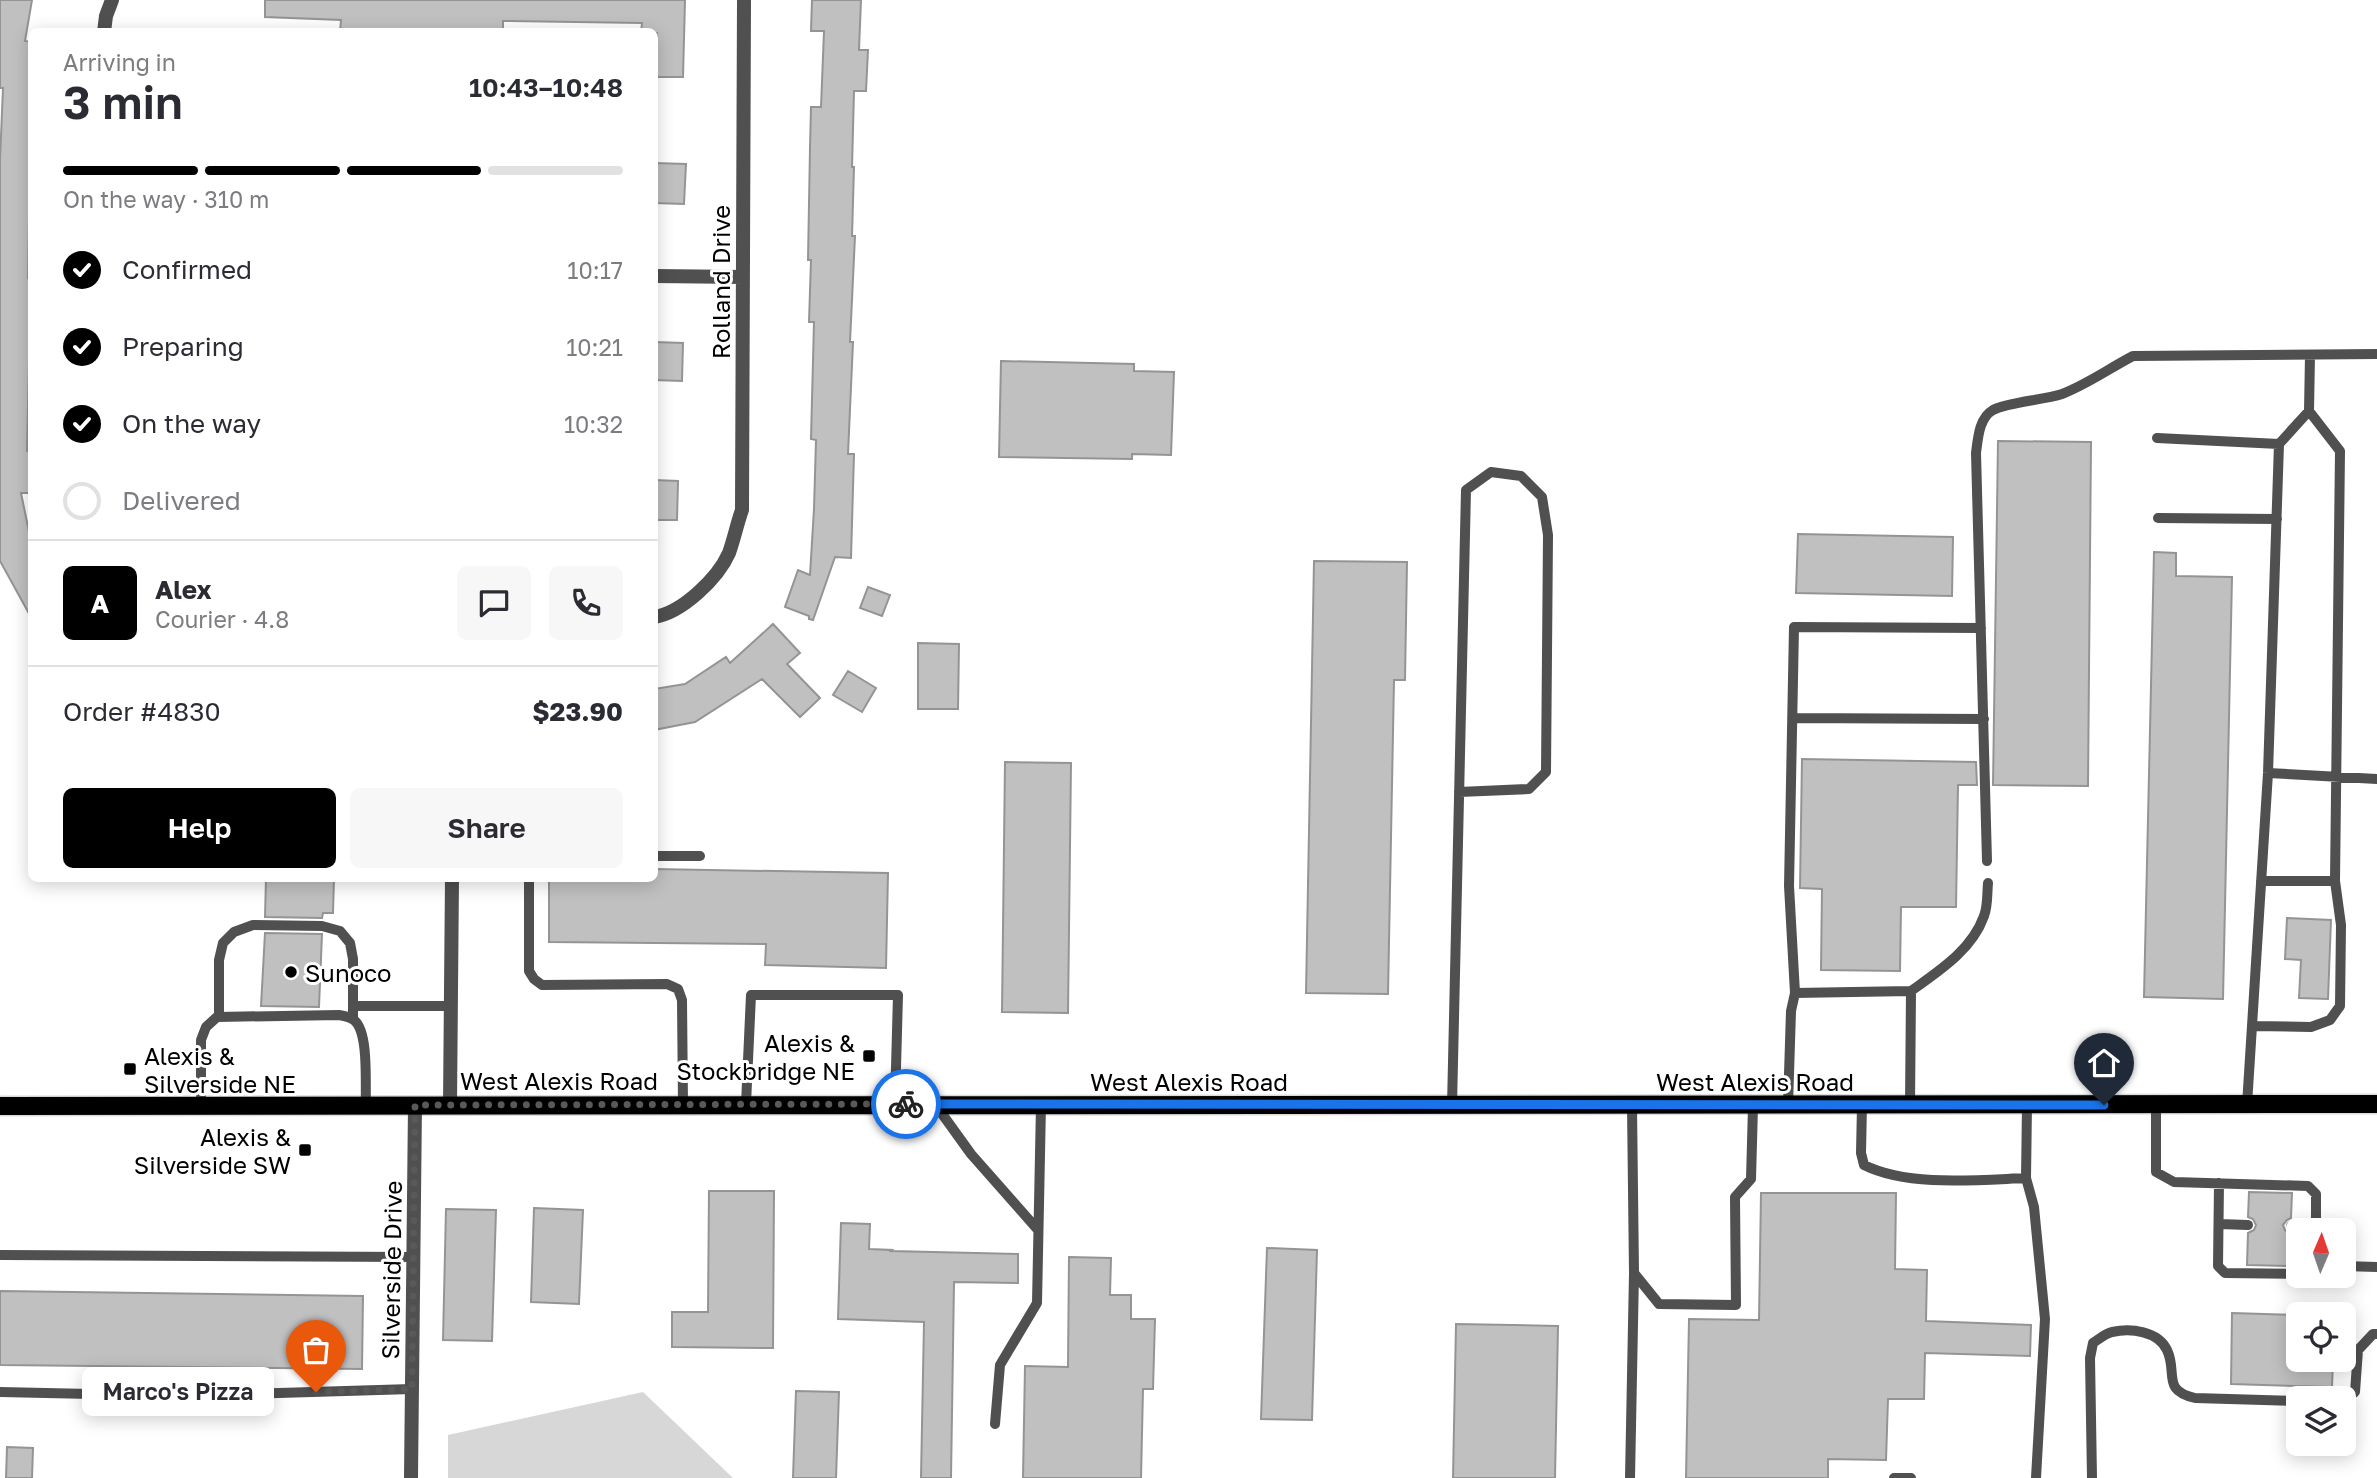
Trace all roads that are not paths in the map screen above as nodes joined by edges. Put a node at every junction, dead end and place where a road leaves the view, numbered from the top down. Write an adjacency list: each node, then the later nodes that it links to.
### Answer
1 (112, 0): 3 (street)
2 (744, 0): 5 (street, Rolland Drive)
3 (104, 28)
4 (658, 276): 5 (street)
5 (743, 277): 13 (street, Rolland Drive)
6 (2377, 354): 7 (lane)
7 (2310, 355): 8 (lane); 14 (lane)
8 (2309, 411): 10 (lane); 18 (lane)
9 (2157, 438): 10 (lane)
10 (2279, 443): 12 (lane)
11 (2158, 518): 12 (lane)
12 (2277, 519): 17 (lane)
13 (658, 616)
14 (1981, 628): 15 (lane); 16 (lane)
15 (1793, 718): 16 (lane); 30 (lane)
16 (1984, 719): 23 (lane)
17 (2268, 773): 18 (lane); 24 (lane)
18 (2336, 777): 19 (lane); 25 (lane)
19 (2377, 779)
20 (1459, 792): 20 (lane); 51 (lane)
21 (658, 856): 22 (lane)
22 (700, 856)
23 (1987, 861)
24 (2261, 881): 25 (lane); 34 (lane)
25 (2335, 881): 34 (lane)
26 (452, 882): 31 (street)
27 (529, 882): 42 (lane)
28 (1988, 883): 29 (lane)
29 (1911, 991): 30 (lane); 45 (lane)
30 (1794, 993): 54 (lane)
31 (451, 1006): 32 (lane); 35 (street)
32 (353, 1012): 33 (lane); 33 (lane); 40 (lane)
33 (219, 1017): 50 (lane)
34 (2252, 1026): 48 (lane)
35 (450, 1104): 41 (main road, West Alexis Road); 42 (main road, West Alexis Road)
36 (746, 1104): 37 (main road, West Alexis Road); 37 (lane); 42 (main road, West Alexis Road)
37 (895, 1104): 38 (main road, West Alexis Road)
38 (935, 1104): 43 (main road, West Alexis Road); 60 (lane)
39 (2377, 1104): 48 (main road, West Alexis Road)
40 (366, 1105): 41 (main road, West Alexis Road); 50 (main road, West Alexis Road)
41 (415, 1105): 62 (street, Silverside Drive)
42 (683, 1105)
43 (1041, 1105): 51 (main road, West Alexis Road); 60 (lane)
44 (1862, 1105): 45 (main road, West Alexis Road); 54 (main road, West Alexis Road); 55 (lane)
45 (1910, 1105): 46 (main road, West Alexis Road)
46 (2027, 1105): 47 (main road, West Alexis Road); 55 (lane)
47 (2156, 1105): 48 (main road, West Alexis Road); 56 (lane)
48 (2247, 1105)
49 (0, 1106): 50 (main road, West Alexis Road)
50 (201, 1106)
51 (1452, 1106): 52 (main road, West Alexis Road)
52 (1632, 1106): 53 (main road, West Alexis Road); 65 (lane)
53 (1753, 1106): 54 (main road, West Alexis Road); 65 (lane)
54 (1788, 1106)
55 (2026, 1178): 77 (lane)
56 (2219, 1184): 57 (lane); 58 (lane)
57 (2316, 1218)
58 (2219, 1224): 59 (lane); 66 (lane)
59 (2248, 1225)
60 (1038, 1230): 72 (lane)
61 (0, 1255): 62 (lane)
62 (414, 1257): 69 (street, Silverside Drive)
63 (2356, 1266): 64 (lane)
64 (2377, 1267)
65 (1634, 1273): 74 (lane)
66 (2286, 1274)
67 (2377, 1334): 68 (lane)
68 (2355, 1386)
69 (412, 1389): 70 (lane); 73 (street, Silverside Drive)
70 (0, 1392)
71 (2286, 1401): 78 (lane)
72 (995, 1424)
73 (411, 1478)
74 (1629, 1478)
75 (1894, 1478): 76 (lane)
76 (1910, 1478)
77 (2036, 1478)
78 (2092, 1478)

